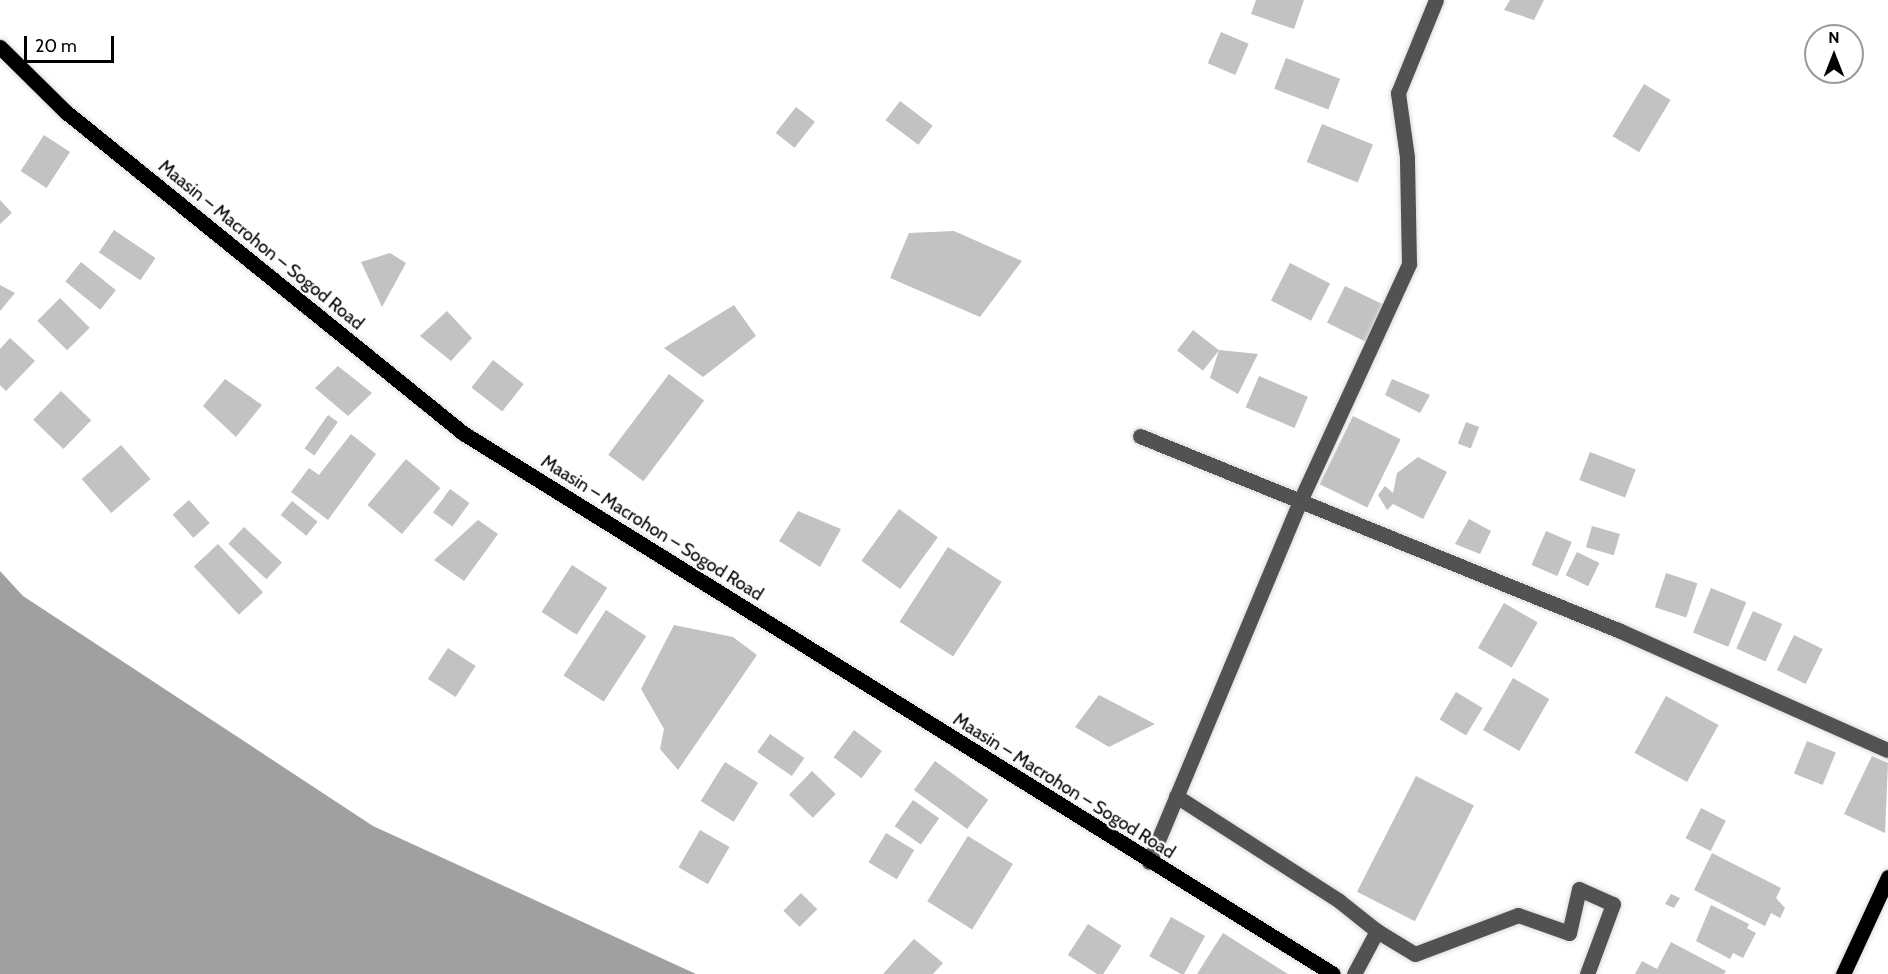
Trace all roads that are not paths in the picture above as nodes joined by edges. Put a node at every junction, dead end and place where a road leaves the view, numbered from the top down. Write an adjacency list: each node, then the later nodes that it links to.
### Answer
1 (1436, 0): 4 (street)
2 (0, 47): 7 (main road, Maasin – Macrohon – Sogod Road)
3 (1140, 436): 4 (street)
4 (1300, 501): 5 (street); 6 (street)
5 (1888, 750)
6 (1176, 796): 7 (street); 9 (street)
7 (1149, 862): 10 (main road, Maasin – Macrohon – Sogod Road)
8 (1888, 877): 13 (main road)
9 (1377, 931): 11 (street); 12 (street)
10 (1333, 974)
11 (1354, 974)
12 (1587, 974)
13 (1843, 974)

